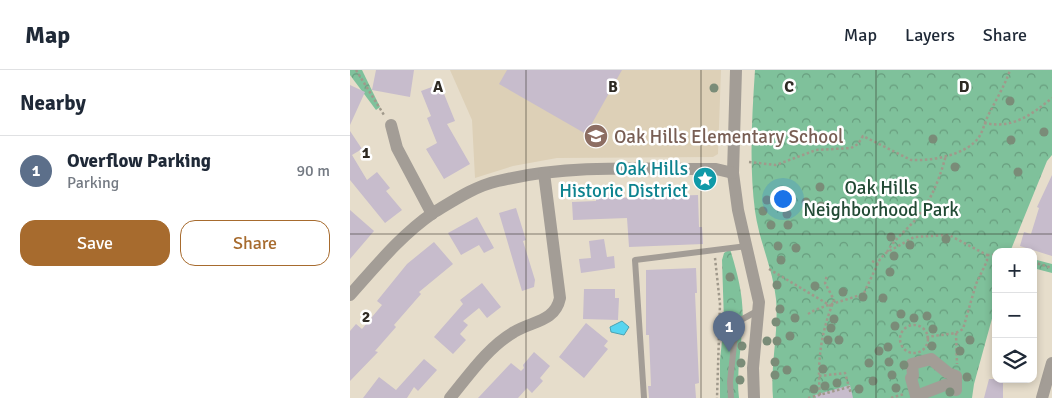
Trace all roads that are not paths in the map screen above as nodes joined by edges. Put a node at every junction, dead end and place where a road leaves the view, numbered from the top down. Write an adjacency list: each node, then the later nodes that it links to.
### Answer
1 (736, 70): 4 (street)
2 (391, 125): 5 (street)
3 (544, 173): 4 (street); 5 (street); 10 (street)
4 (733, 174): 6 (street)
5 (432, 214): 7 (street)
6 (747, 246): 8 (street); 11 (lane)
7 (350, 295)
8 (759, 310): 12 (lane); 13 (street)
9 (1052, 363): 14 (street)
10 (450, 398)
11 (644, 398)
12 (731, 398)
13 (754, 398)
14 (1042, 398)

